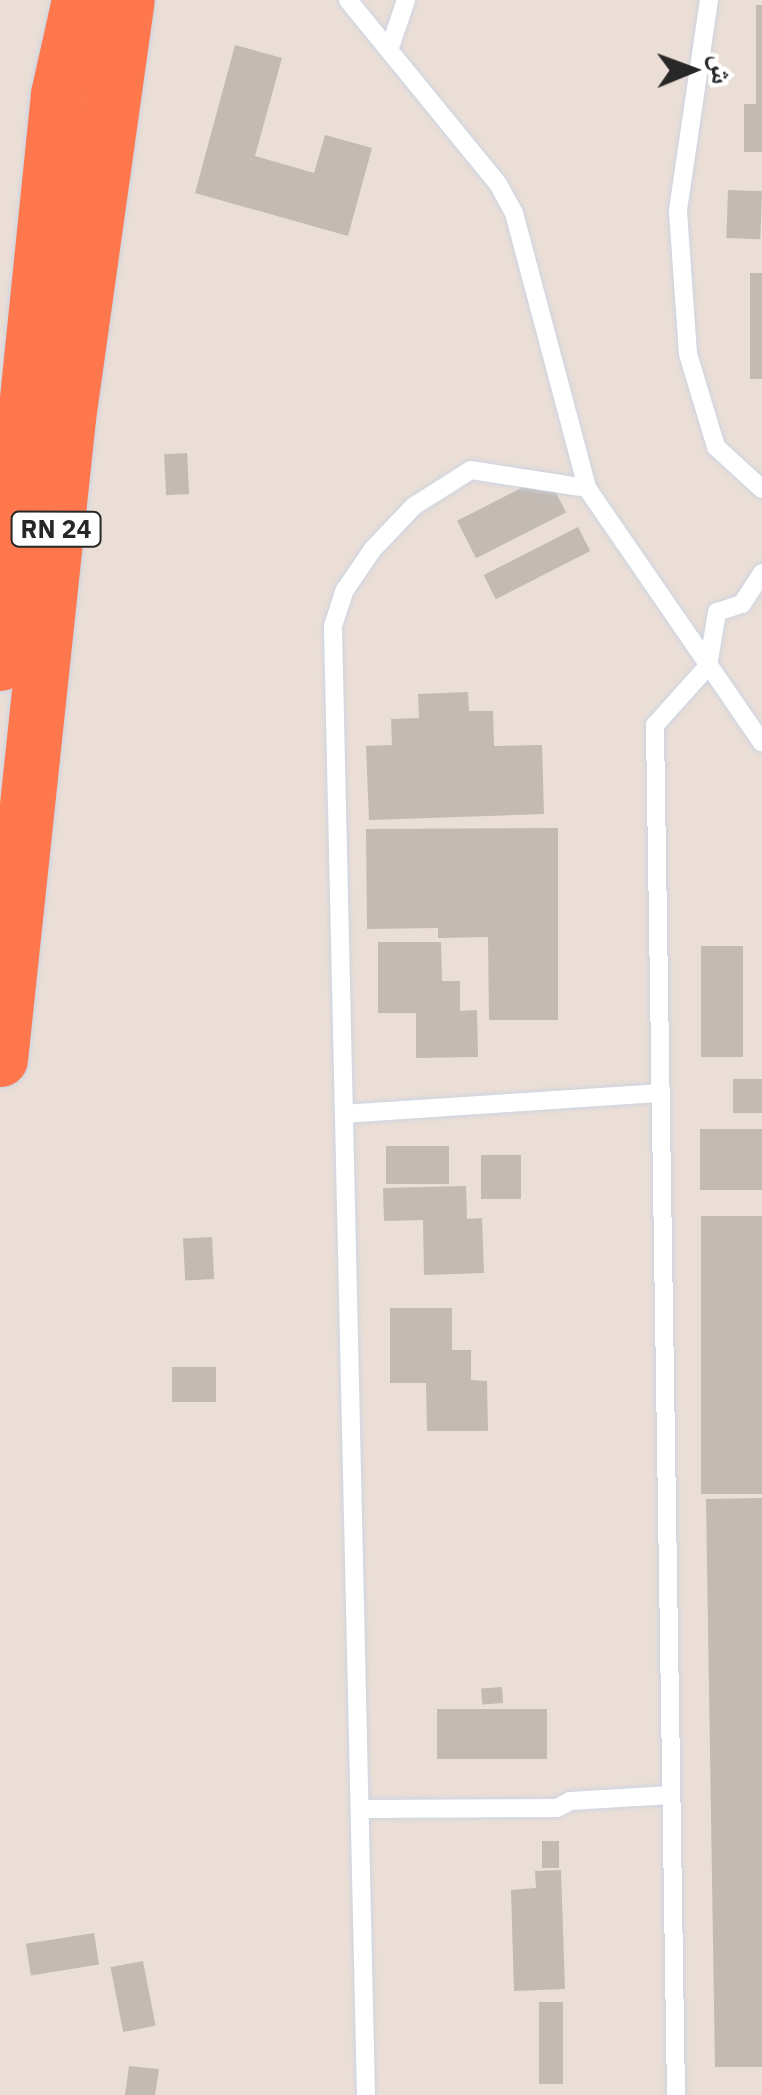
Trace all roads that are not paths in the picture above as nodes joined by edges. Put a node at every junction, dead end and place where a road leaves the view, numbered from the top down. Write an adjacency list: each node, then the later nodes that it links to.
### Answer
1 (79, 0): 10 (highway, RN 24)
2 (127, 0): 13 (highway, RN 24)
3 (348, 0): 6 (lane)
4 (406, 0): 6 (lane)
5 (709, 0): 8 (lane)
6 (388, 50): 7 (lane)
7 (586, 488): 11 (lane); 15 (lane)
8 (762, 489)
9 (762, 573): 11 (lane)
10 (0, 664)
11 (708, 666): 12 (lane); 14 (lane)
12 (762, 743)
13 (0, 1059)
14 (660, 1093): 15 (lane); 16 (lane)
15 (344, 1114): 17 (lane)
16 (671, 1795): 17 (lane); 19 (lane)
17 (360, 1809): 18 (lane)
18 (366, 2095)
19 (676, 2095)

